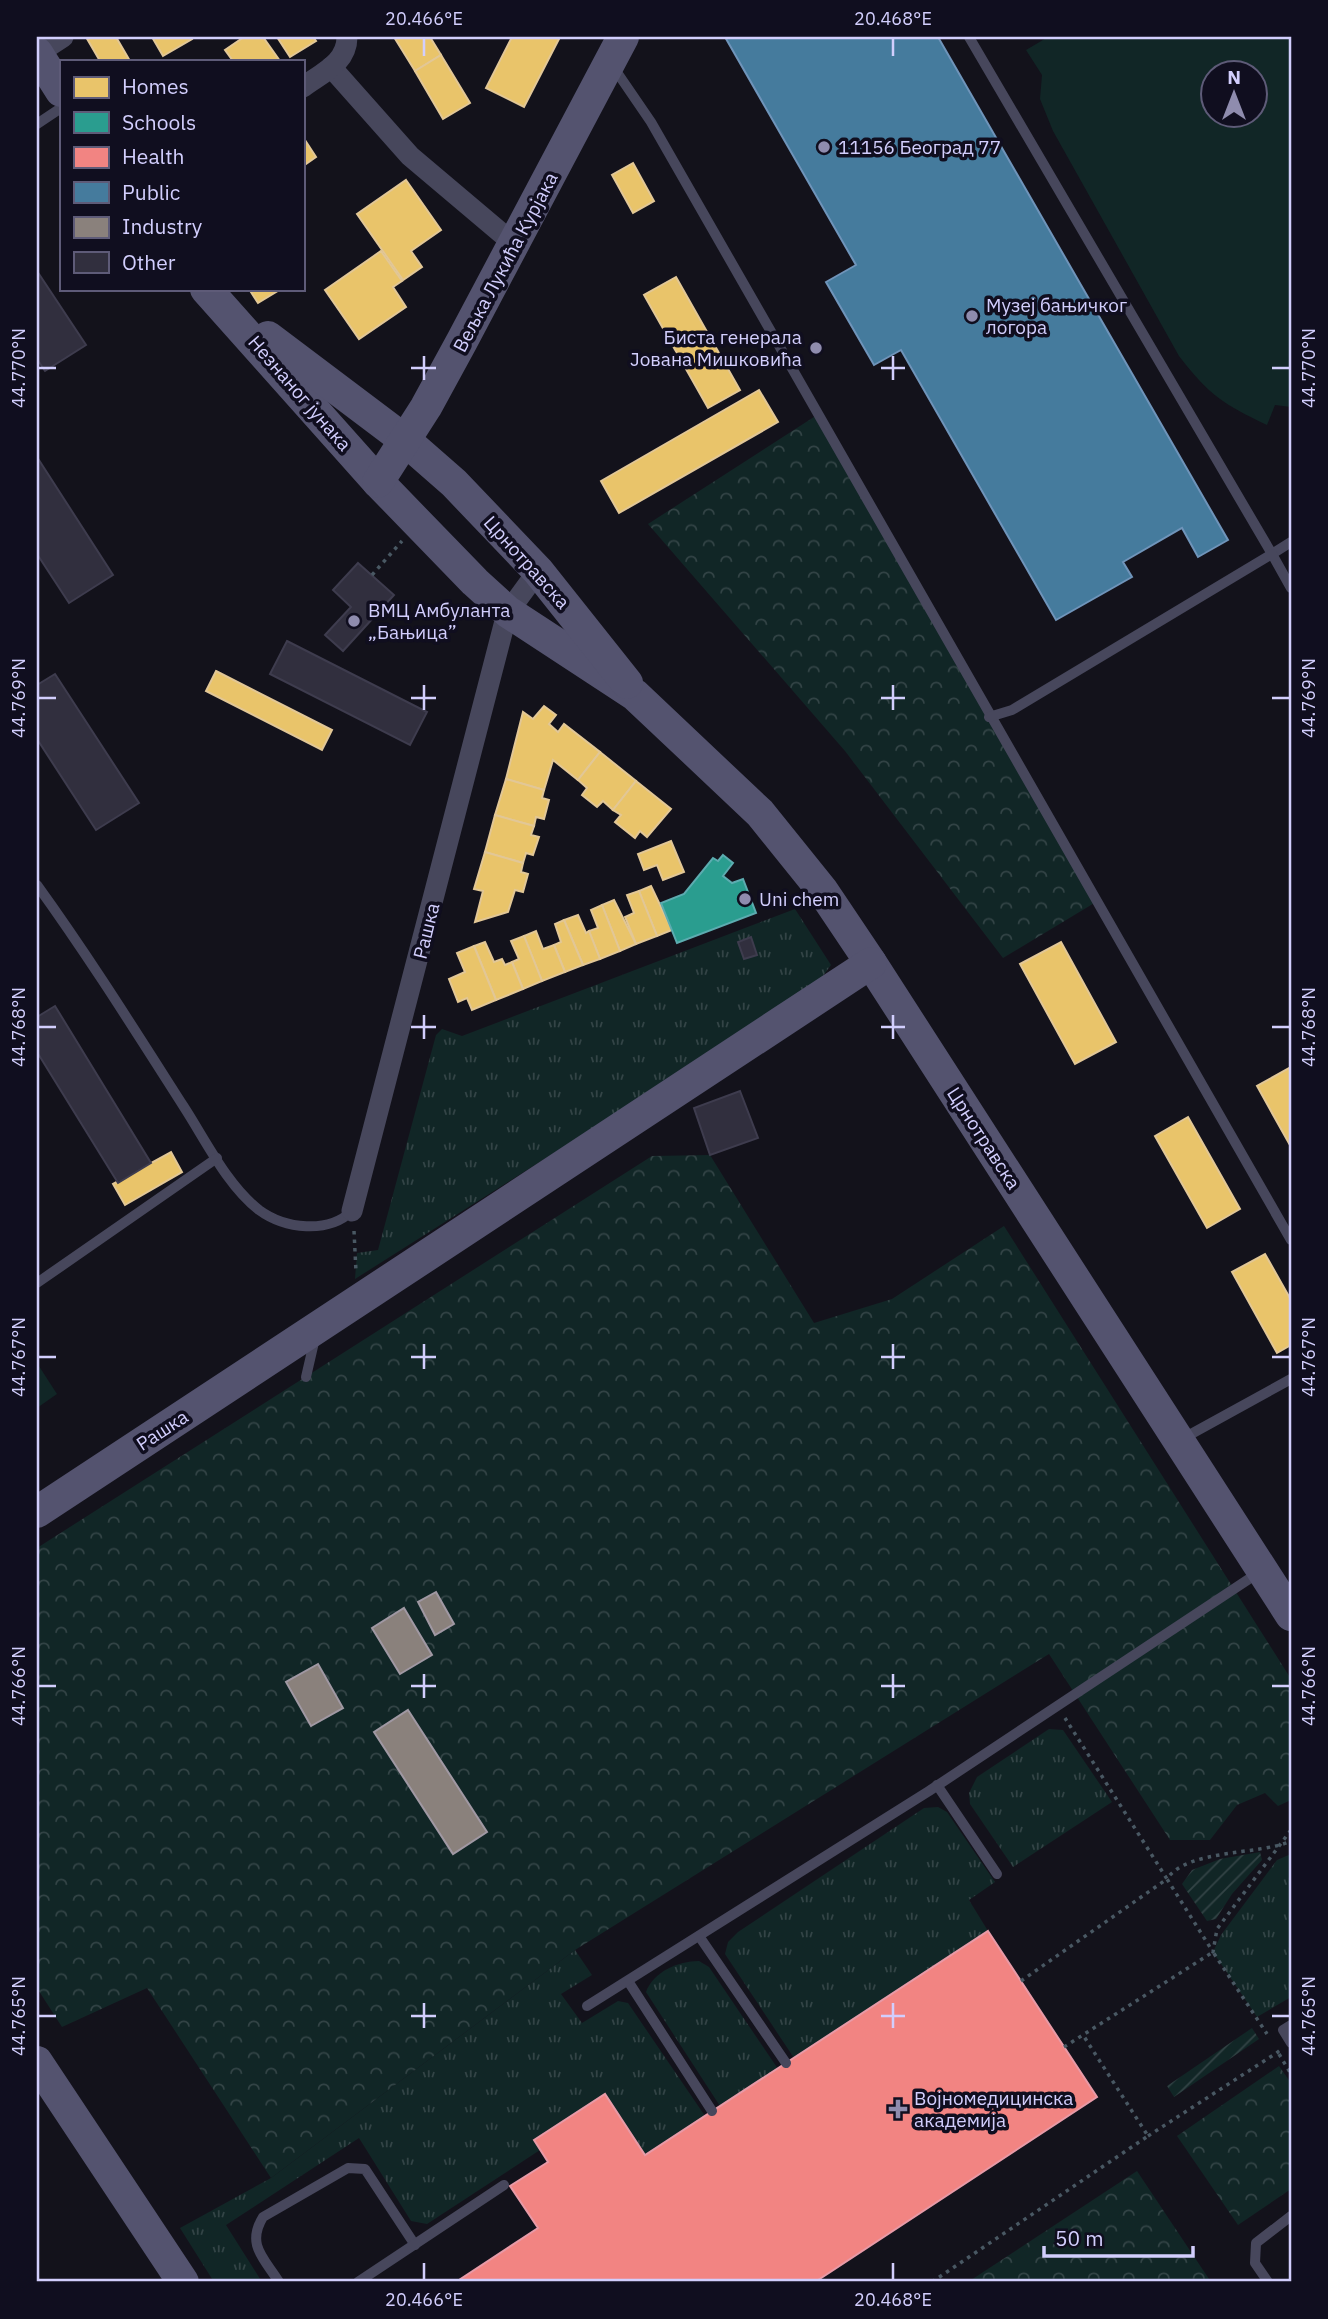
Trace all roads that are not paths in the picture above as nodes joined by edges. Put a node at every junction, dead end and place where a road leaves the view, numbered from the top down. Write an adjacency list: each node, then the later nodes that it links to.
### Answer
1 (63, 37): 5 (street)
2 (348, 37): 6 (street)
3 (969, 37): 16 (lane)
4 (617, 50): 11 (main road, Вељка Лукића Курјака); 21 (lane)
5 (37, 53): 8 (main road)
6 (331, 67): 7 (street); 11 (street)
7 (304, 85)
8 (60, 89)
9 (60, 109): 10 (lane)
10 (37, 124)
11 (513, 243): 13 (main road, Вељка Лукића Курјака)
12 (214, 296): 13 (main road, Незнаног јунака); 14 (main road, Незнаног јунака)
13 (406, 441): 14 (main road, Вељка Лукића Курјака); 17 (main road, Црнотравска)
14 (378, 482): 19 (main road, Црнотравска)
15 (1291, 542): 16 (lane)
16 (1272, 554): 18 (lane); 21 (lane)
17 (538, 571): 19 (street, Рашка); 20 (main road, Црнотравска)
18 (1291, 588)
19 (508, 612): 20 (main road, Црнотравска); 25 (street, Рашка)
20 (635, 695): 23 (main road, Црнотравска)
21 (989, 717): 26 (lane)
22 (37, 885): 24 (lane)
23 (871, 962): 28 (main road, Рашка); 31 (main road, Црнотравска)
24 (218, 1158): 25 (lane); 27 (lane)
25 (352, 1211)
26 (1291, 1240)
27 (37, 1283)
28 (317, 1329): 29 (lane); 32 (main road, Рашка)
29 (306, 1377)
30 (1291, 1379): 31 (lane)
31 (1179, 1441): 33 (main road, Црнотравска)
32 (37, 1512)
33 (1263, 1570): 34 (main road, Црнотравска); 35 (lane)
34 (1291, 1615)
35 (937, 1785): 36 (lane); 37 (lane)
36 (997, 1874)
37 (699, 1936): 38 (lane); 43 (lane)
38 (628, 1981): 39 (lane); 44 (lane)
39 (587, 2006)
40 (1291, 2025): 41 (lane)
41 (1291, 2043)
42 (37, 2062): 48 (main road)
43 (786, 2063)
44 (712, 2111)
45 (504, 2185): 47 (lane)
46 (1290, 2219): 51 (lane)
47 (415, 2245): 49 (lane); 50 (lane)
48 (183, 2282)
49 (279, 2282)
50 (358, 2282)
51 (1268, 2282)

